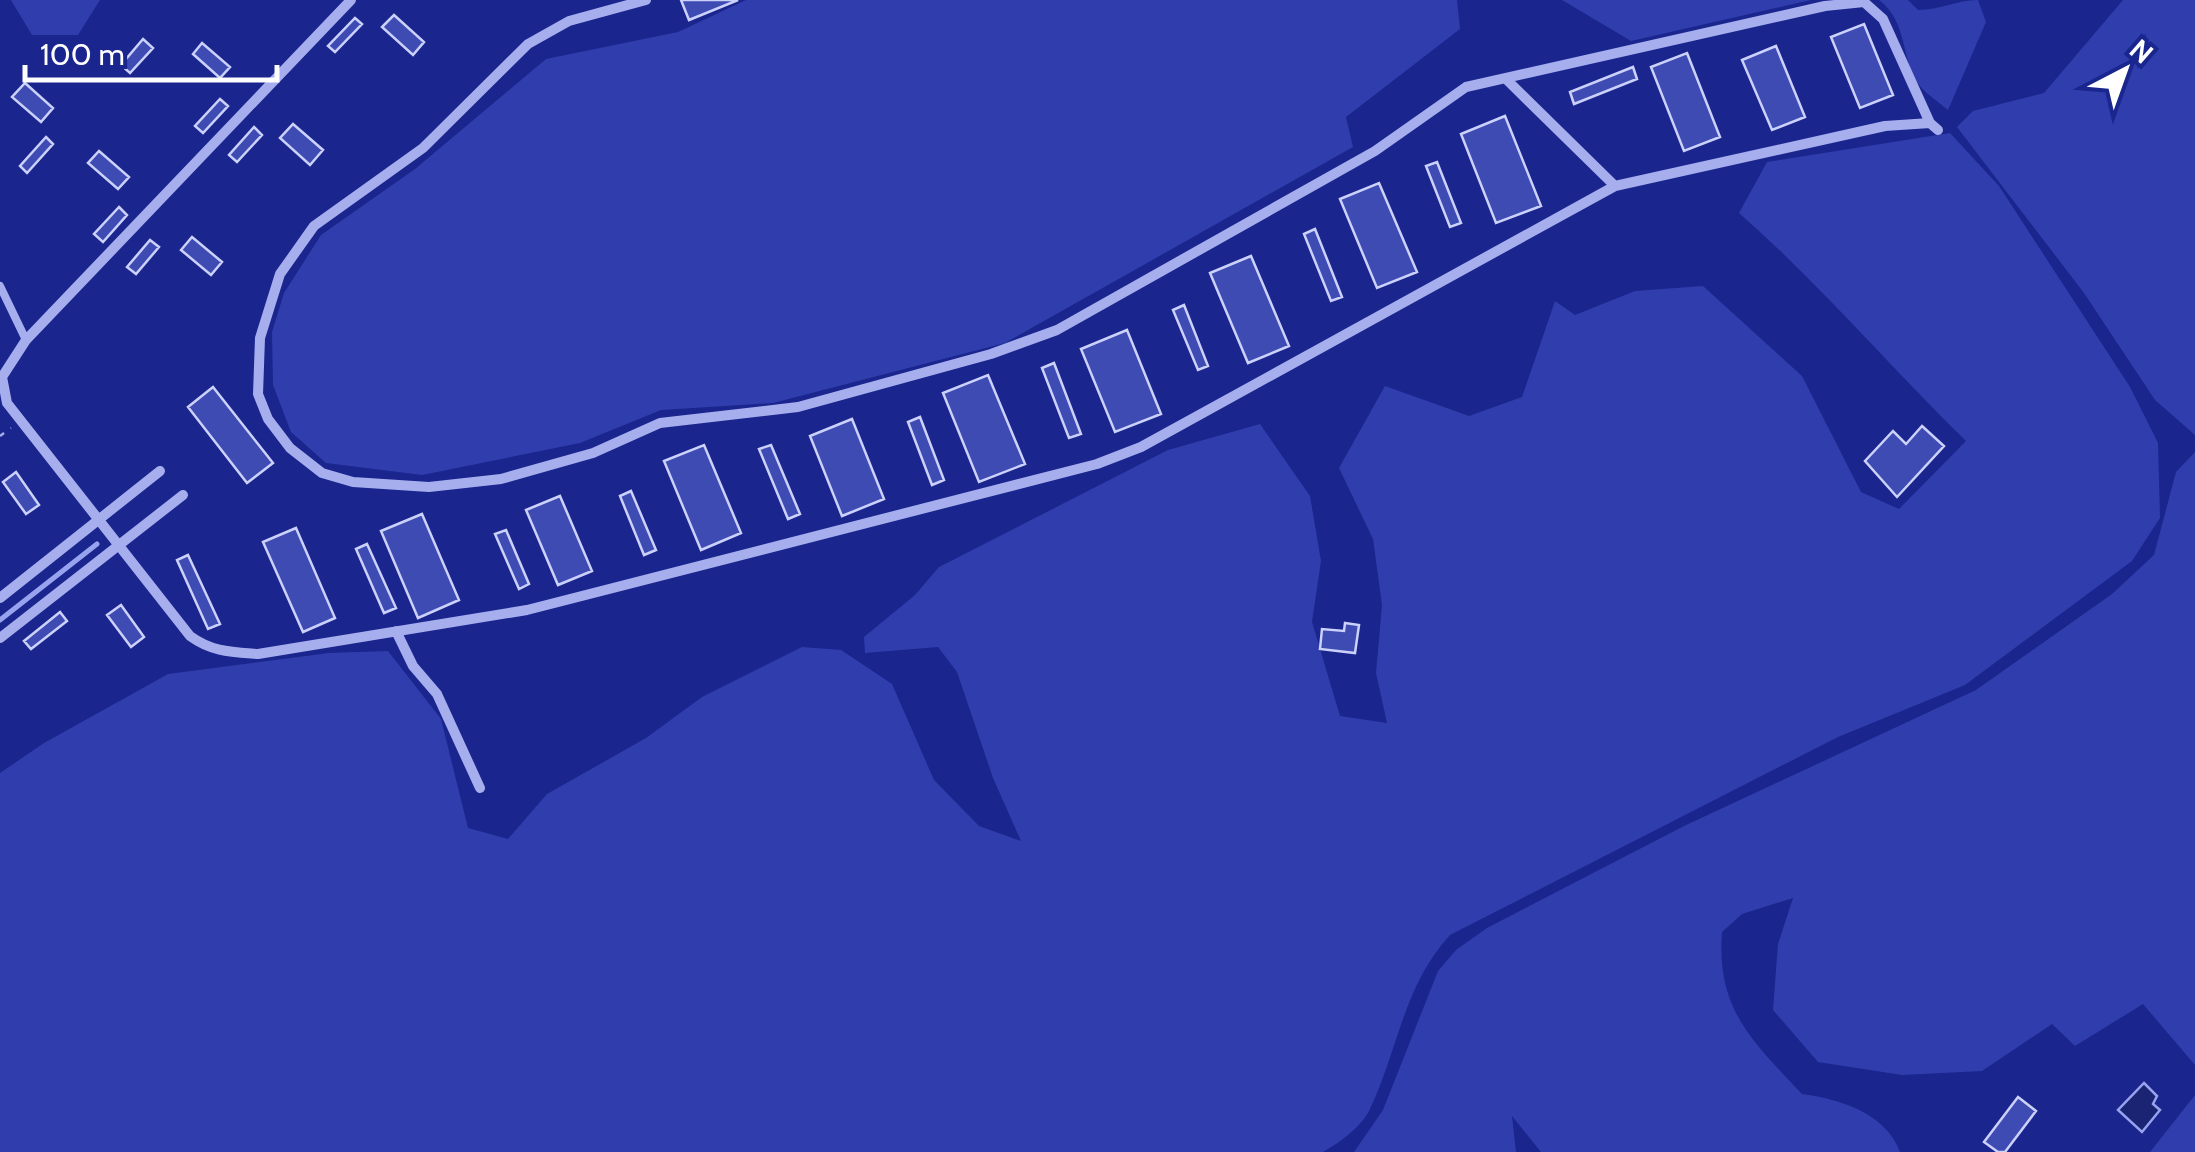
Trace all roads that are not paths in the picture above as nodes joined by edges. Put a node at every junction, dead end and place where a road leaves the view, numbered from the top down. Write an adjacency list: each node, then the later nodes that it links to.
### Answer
1 (351, 0): 6 (street)
2 (646, 0): 3 (street)
3 (1506, 80): 4 (street); 4 (street)
4 (1615, 186): 12 (street)
5 (0, 286): 6 (lane)
6 (26, 340): 9 (street)
7 (160, 471): 9 (street)
8 (183, 494): 10 (street)
9 (100, 519): 10 (street); 11 (street)
10 (119, 544): 12 (street); 13 (street)
11 (0, 598)
12 (396, 632): 14 (street)
13 (0, 638)
14 (480, 788)

